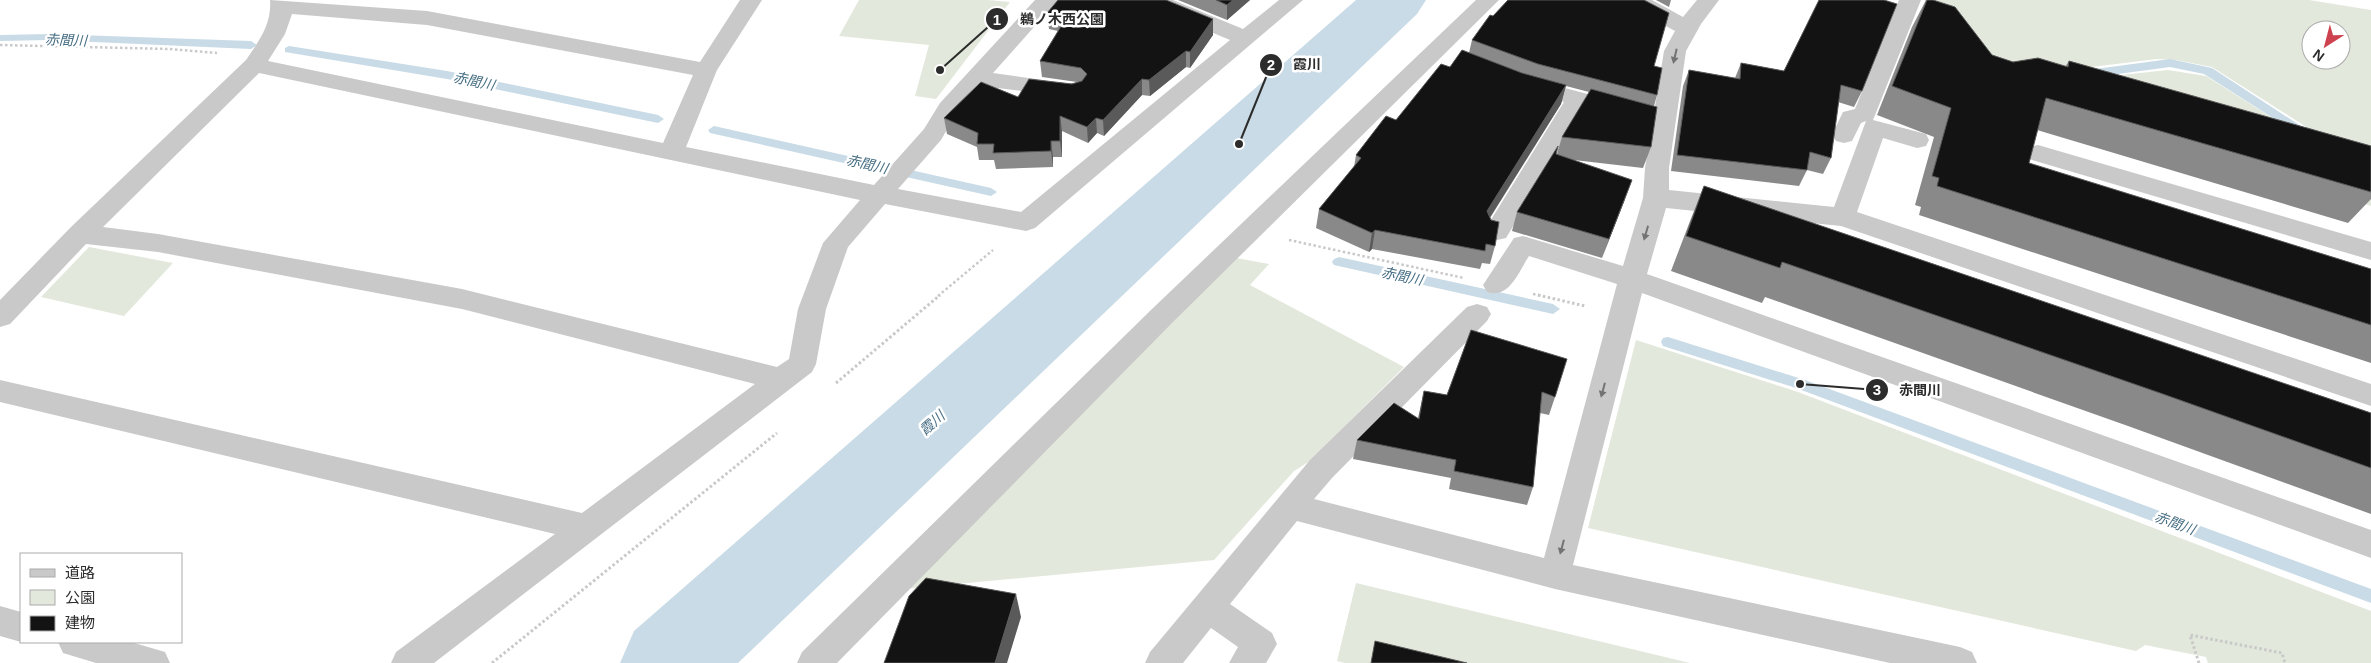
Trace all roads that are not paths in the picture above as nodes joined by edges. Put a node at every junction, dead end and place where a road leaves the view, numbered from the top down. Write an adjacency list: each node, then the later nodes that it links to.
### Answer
1 (445, 0): 11 (street)
2 (751, 0): 15 (street)
3 (1047, 0): 16 (street)
4 (1154, 0): 13 (street)
5 (1292, 0): 13 (street)
6 (1488, 0): 48 (street)
7 (1636, 0): 12 (street)
8 (1708, 0): 12 (street)
9 (1910, 0): 21 (street)
10 (282, 4): 11 (street); 14 (street)
11 (427, 18): 15 (street)
12 (1688, 29): 20 (street, one-way to 20)
13 (1246, 39): 25 (street)
14 (257, 60): 23 (street); 29 (street)
15 (706, 70): 23 (street)
16 (976, 78): 18 (street); 25 (street)
17 (1508, 78): 19 (street)
18 (1074, 90)
19 (1578, 99): 20 (street); 28 (street)
20 (1663, 121): 26 (street)
21 (1844, 135)
22 (1917, 140): 27 (street)
23 (671, 153): 25 (street)
24 (2038, 153): 30 (street)
25 (877, 195): 35 (street)
26 (1656, 198): 27 (street); 31 (street, one-way to 31)
27 (1843, 218): 37 (street)
28 (1497, 231)
29 (80, 234): 34 (street); 35 (street)
30 (2371, 251)
31 (1632, 279): 32 (street); 40 (street); 41 (street, one-way to 41)
32 (1496, 285)
33 (1477, 314): 38 (street)
34 (0, 317)
35 (783, 380): 39 (street)
36 (0, 391): 39 (street)
37 (2371, 395)
38 (1290, 506): 41 (street); 42 (street)
39 (588, 528): 47 (street)
40 (2371, 544)
41 (1555, 575): 51 (street)
42 (1208, 607): 49 (street); 50 (street)
43 (0, 621): 44 (street)
44 (20, 627)
45 (79, 643): 46 (street)
46 (153, 663)
47 (408, 663)
48 (814, 663)
49 (1162, 663)
50 (1246, 663)
51 (1960, 663)

